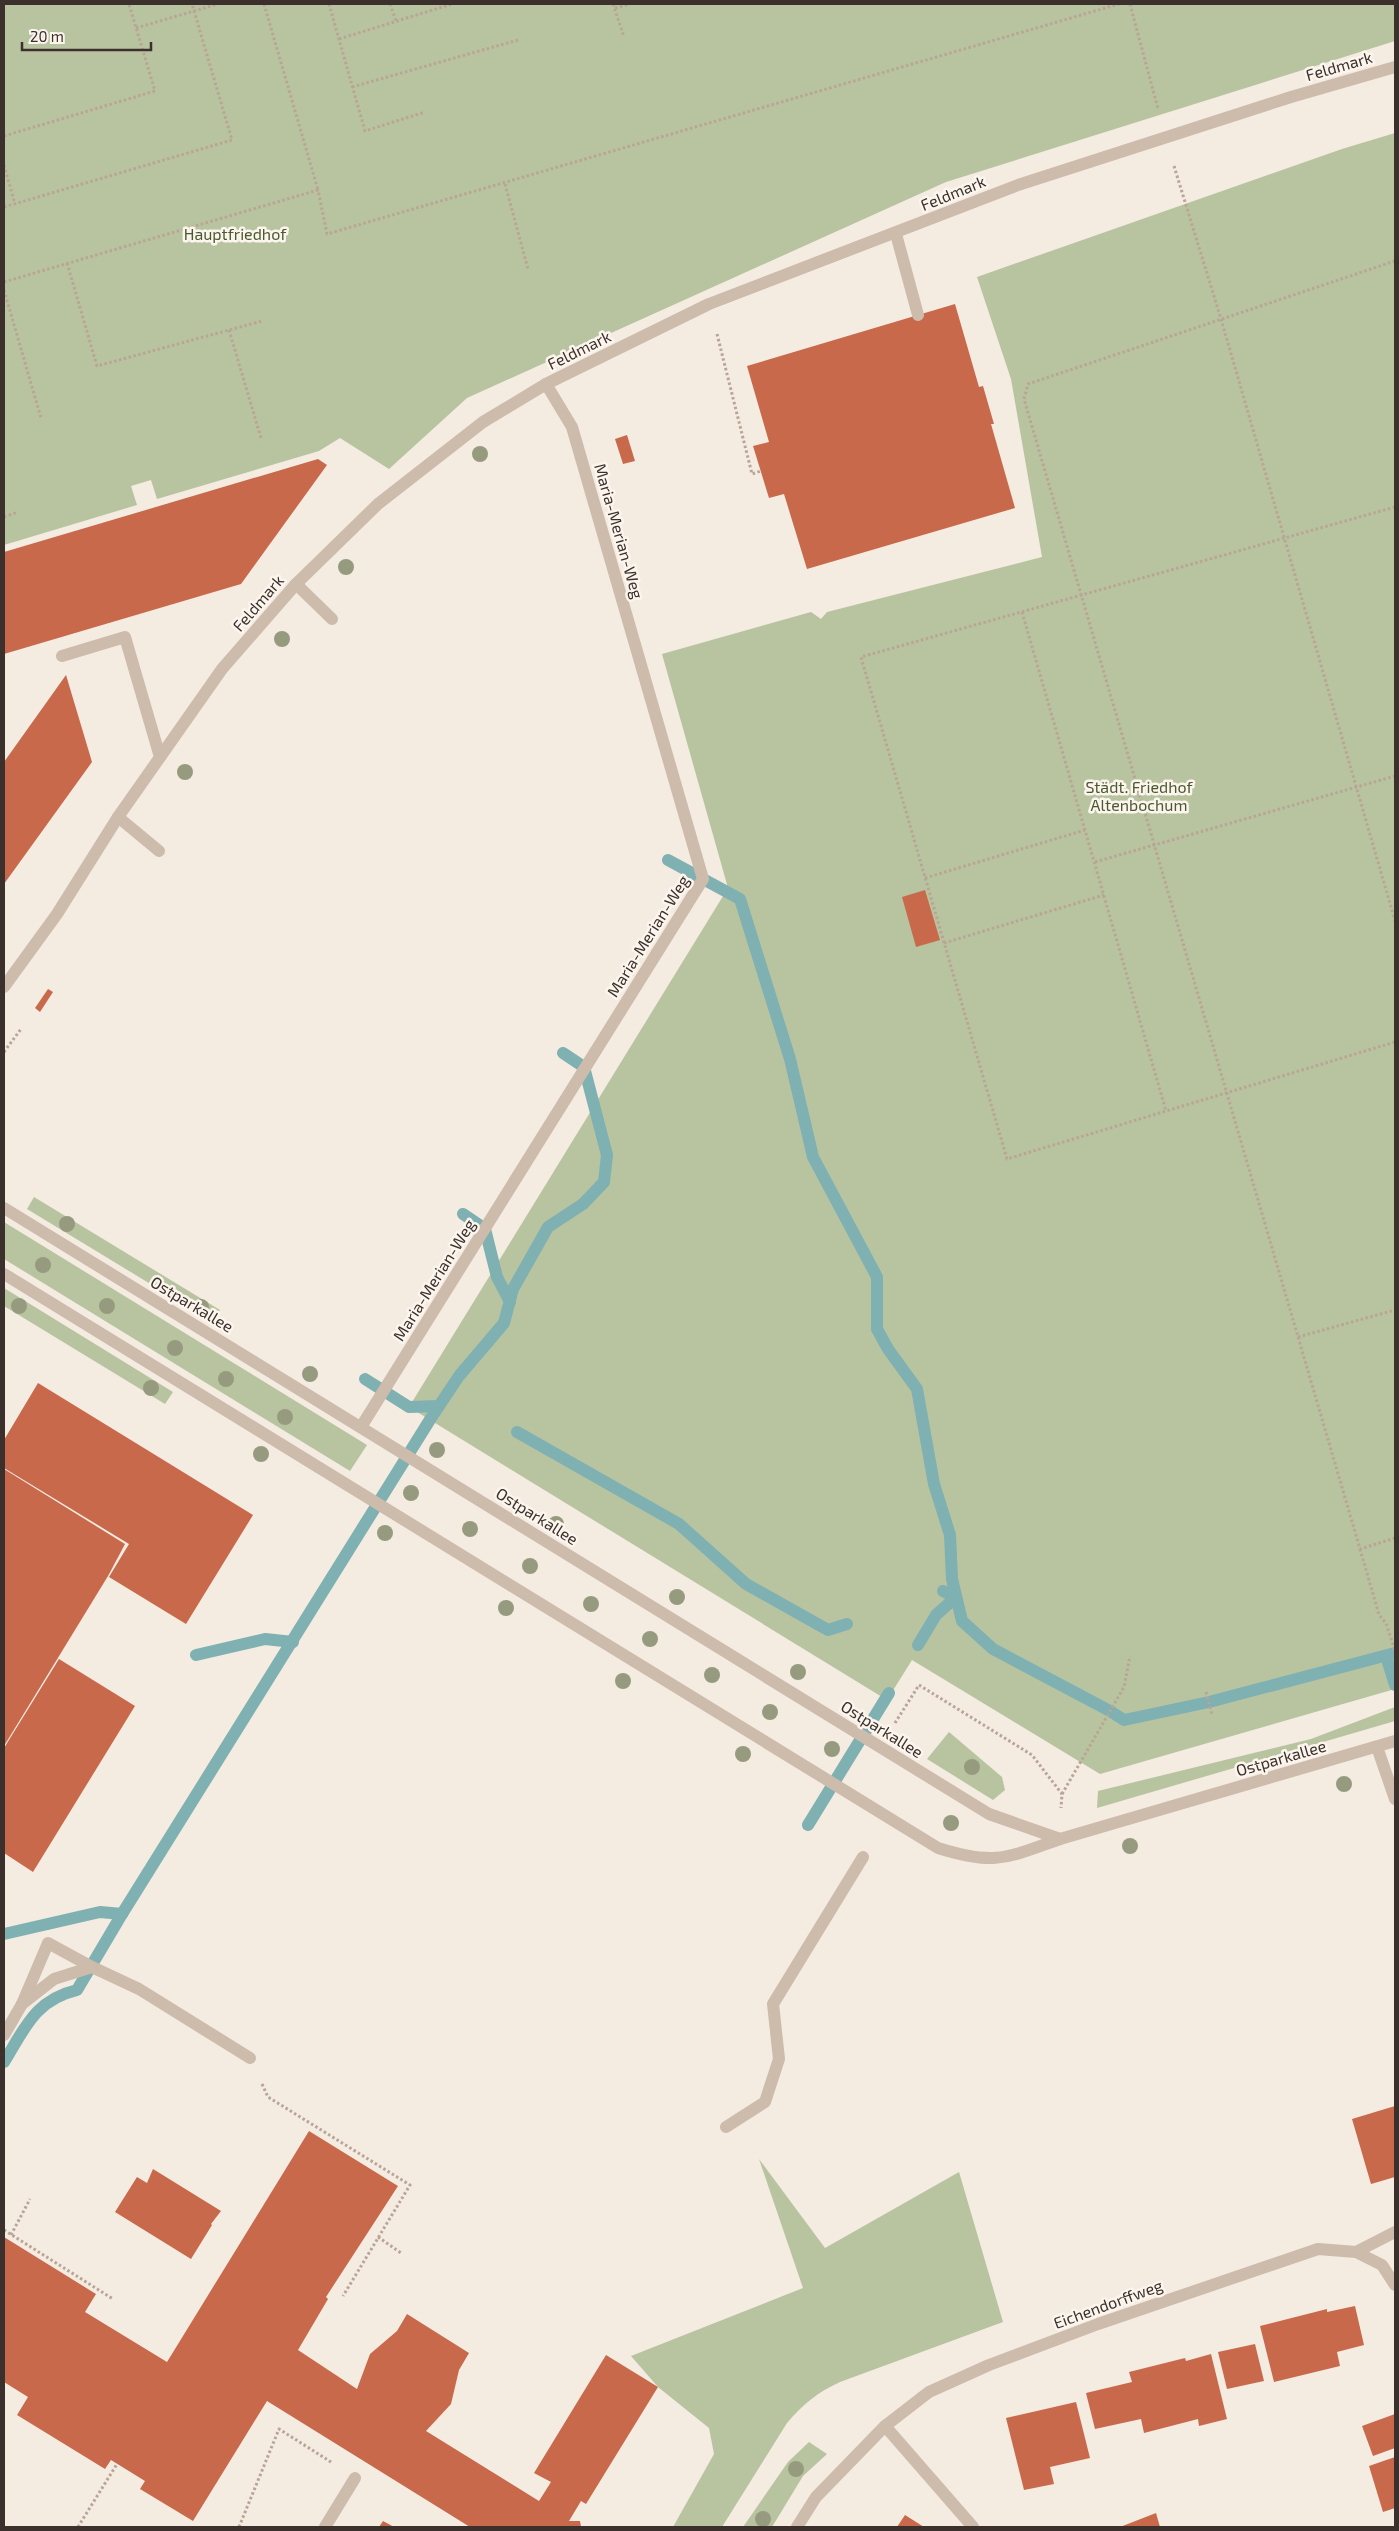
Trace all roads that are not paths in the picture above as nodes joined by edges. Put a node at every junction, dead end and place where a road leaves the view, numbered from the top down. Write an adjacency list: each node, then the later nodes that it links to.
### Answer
1 (1395, 67): 2 (street, Feldmark)
2 (896, 234): 3 (street); 4 (street, Feldmark)
3 (918, 315)
4 (546, 384): 5 (street, Feldmark); 14 (street, Maria-Merian-Weg)
5 (296, 584): 6 (street); 8 (street, Feldmark)
6 (332, 620)
7 (62, 656): 8 (street)
8 (160, 757): 9 (street, Feldmark)
9 (118, 817): 10 (street); 11 (street, Feldmark)
10 (159, 851)
11 (4, 987)
12 (4, 1208): 14 (street, Ostparkallee)
13 (4, 1274): 18 (street, Ostparkallee)
14 (361, 1427): 18 (street, Ostparkallee)
15 (1395, 1741): 16 (street, Ostparkallee)
16 (1376, 1746): 17 (street); 18 (street, Ostparkallee)
17 (1395, 1799)
18 (1060, 1839)
19 (863, 1856): 24 (street)
20 (92, 1967): 21 (street); 21 (street); 23 (street)
21 (22, 2004): 22 (street)
22 (4, 2035)
23 (250, 2058)
24 (726, 2127)
25 (1395, 2232): 26 (street)
26 (1356, 2252): 27 (street, Eichendorffweg); 28 (street, Eichendorffweg)
27 (1395, 2285)
28 (885, 2426): 31 (street, Eichendorffweg); 32 (street)
29 (355, 2478): 30 (street)
30 (325, 2527)
31 (797, 2527)
32 (973, 2527)

